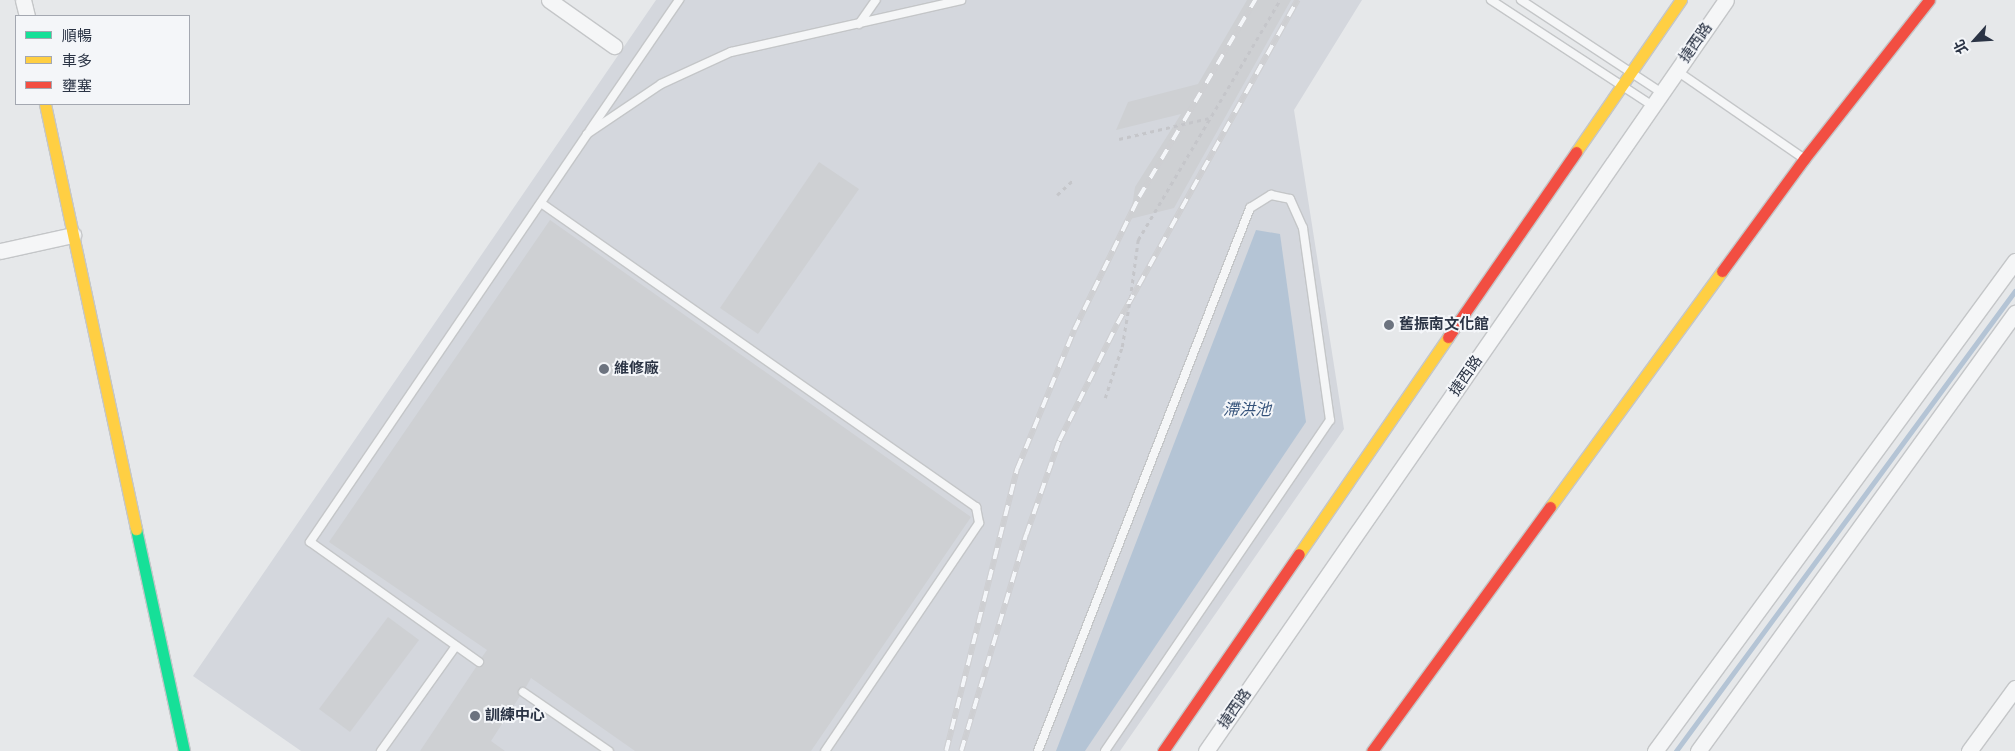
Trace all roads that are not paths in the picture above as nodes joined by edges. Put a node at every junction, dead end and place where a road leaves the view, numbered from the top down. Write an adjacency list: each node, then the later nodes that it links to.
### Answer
1 (23, 0): 11 (street)
2 (549, 0): 13 (street)
3 (679, 0): 20 (lane)
4 (876, 0): 12 (lane)
5 (961, 0): 12 (lane)
6 (1491, 0): 16 (lane)
7 (1521, 0): 15 (lane)
8 (1681, 0): 15 (street)
9 (1726, 0): 14 (street, 捷西路)
10 (1929, 0): 21 (street)
11 (27, 15)
12 (859, 24): 20 (lane)
13 (614, 46)
14 (1677, 70): 17 (street, 捷西路); 21 (lane)
15 (1632, 74): 16 (street); 17 (lane)
16 (1623, 87): 19 (lane); 37 (street)
17 (1662, 93): 19 (street, 捷西路)
18 (46, 105): 23 (street)
19 (1653, 106): 38 (street, 捷西路)
20 (588, 134): 22 (lane)
21 (1804, 159): 39 (street)
22 (541, 203): 27 (lane); 34 (lane)
23 (73, 235): 24 (street); 31 (street)
24 (0, 250)
25 (2015, 260): 40 (street)
26 (2015, 313): 41 (street)
27 (456, 646): 28 (lane); 32 (lane)
28 (479, 662)
29 (523, 692): 33 (lane)
30 (2013, 696): 42 (street)
31 (184, 751)
32 (381, 751)
33 (609, 751)
34 (825, 751)
35 (1038, 751): 36 (lane)
36 (1105, 751)
37 (1163, 751)
38 (1206, 751)
39 (1372, 751)
40 (1655, 751)
41 (1698, 751)
42 (1969, 751)

